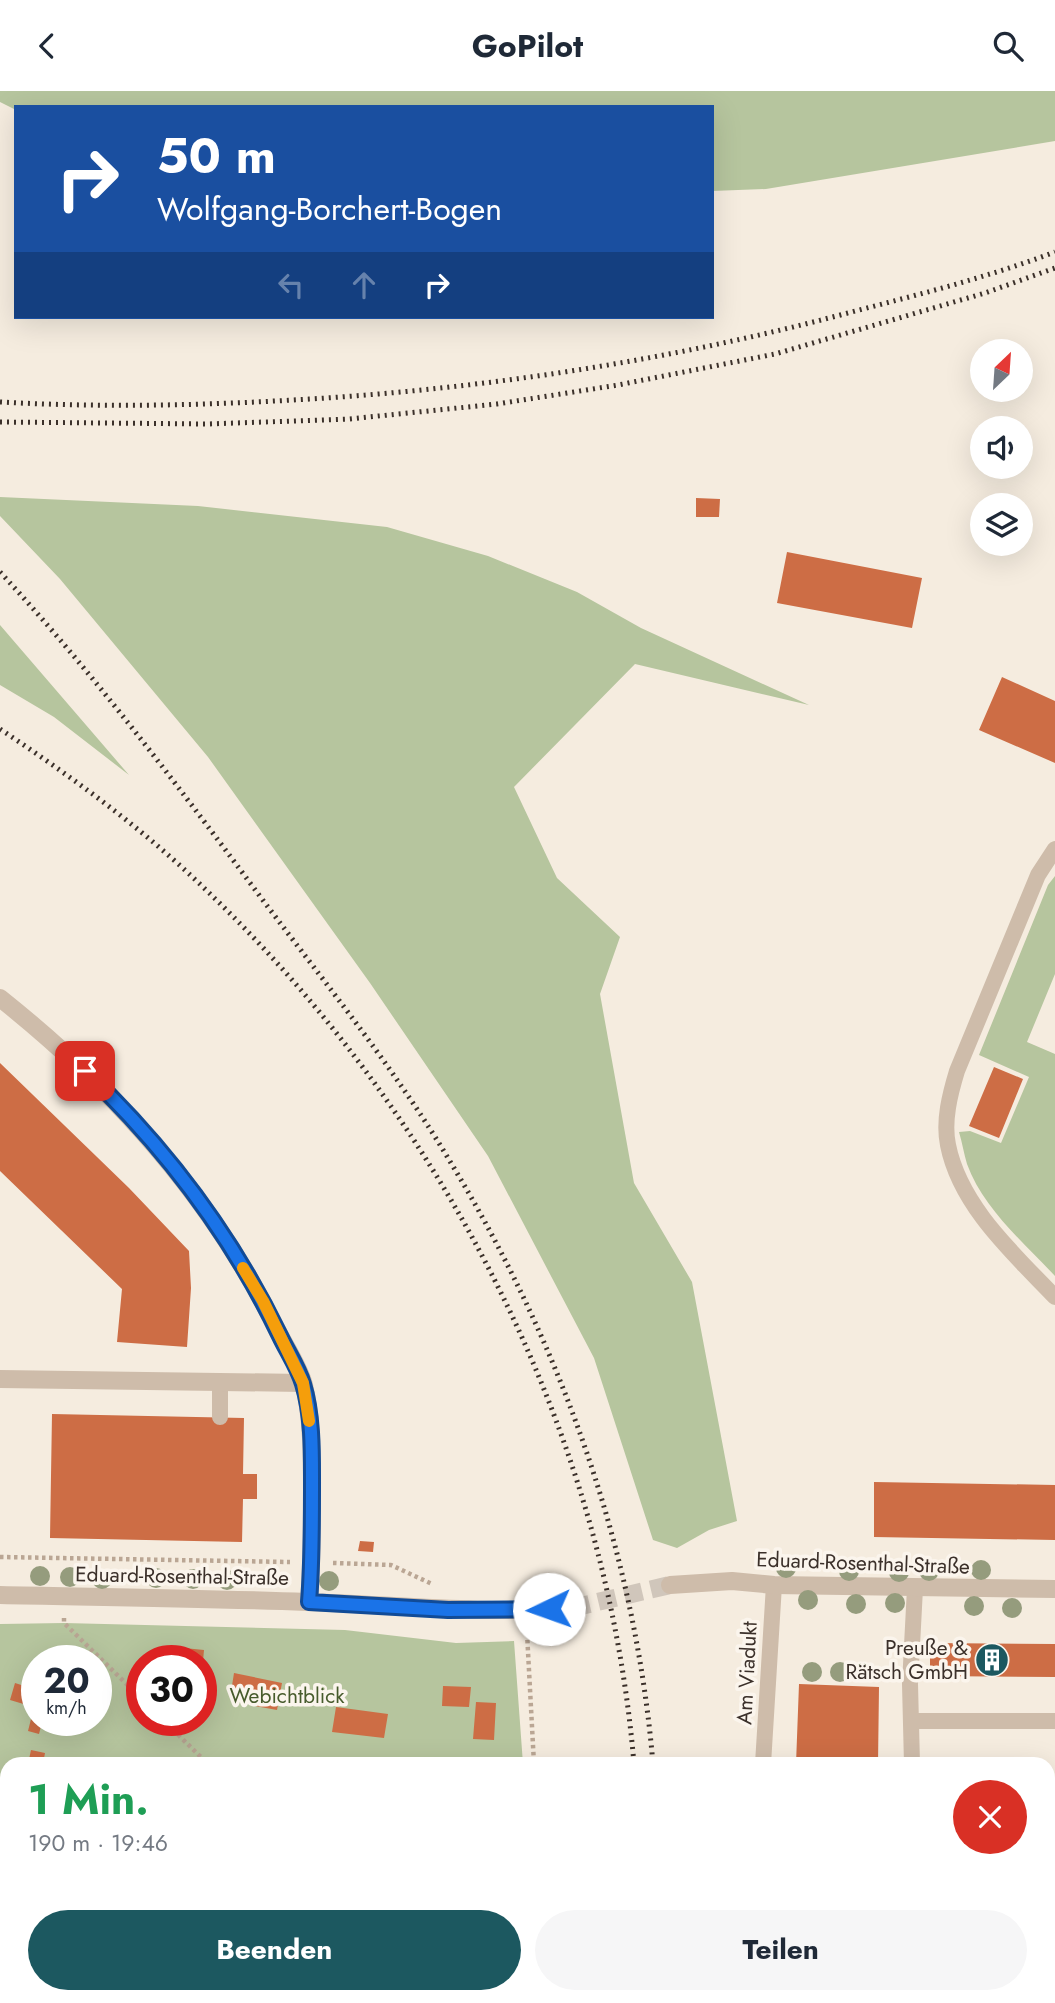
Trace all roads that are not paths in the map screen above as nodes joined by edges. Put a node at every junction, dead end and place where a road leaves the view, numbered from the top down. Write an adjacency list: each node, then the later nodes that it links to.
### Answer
1 (1055, 849): 3 (lane)
2 (0, 997): 6 (street)
3 (1055, 1297)
4 (0, 1379): 5 (street)
5 (220, 1382): 6 (street); 7 (lane)
6 (303, 1383): 13 (street)
7 (220, 1417)
8 (670, 1585): 9 (street, Eduard-Rosenthal-Straße)
9 (774, 1585): 10 (street, Eduard-Rosenthal-Straße); 17 (lane, Am Viadukt)
10 (915, 1588): 11 (street, Eduard-Rosenthal-Straße); 15 (lane)
11 (1055, 1590)
12 (0, 1595): 13 (street, Eduard-Rosenthal-Straße)
13 (309, 1602): 14 (street, Eduard-Rosenthal-Straße)
14 (572, 1608)
15 (911, 1721): 16 (lane); 18 (lane)
16 (1055, 1721)
17 (763, 1757)
18 (912, 1757)

